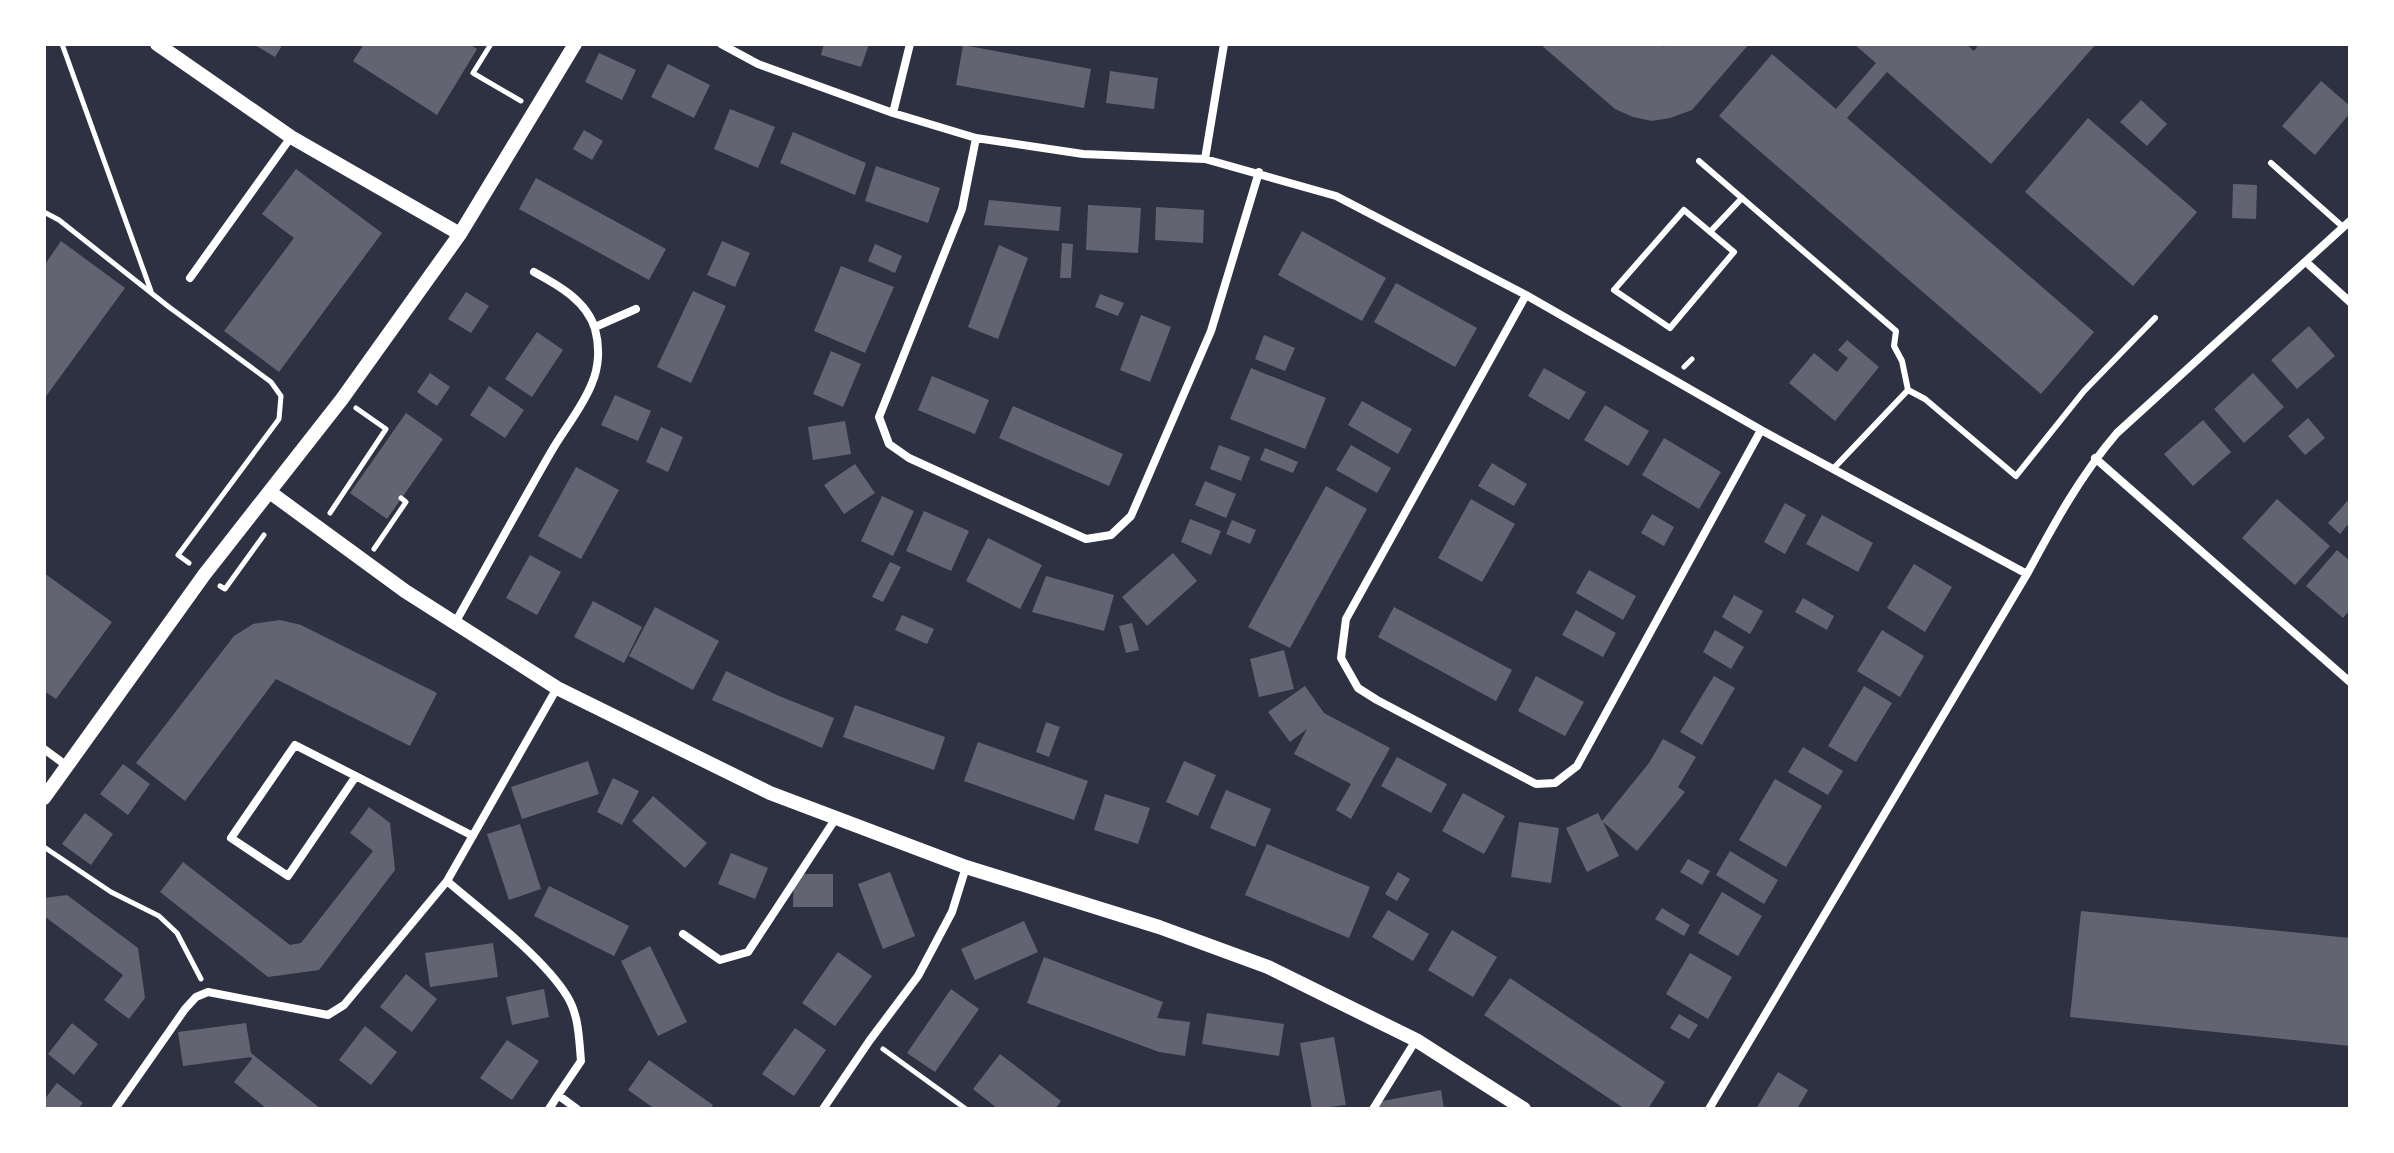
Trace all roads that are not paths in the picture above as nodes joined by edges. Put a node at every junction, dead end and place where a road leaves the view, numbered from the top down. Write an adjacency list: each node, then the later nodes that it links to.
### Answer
1 (157, 44): 7 (street)
2 (575, 44): 16 (street)
3 (721, 44): 6 (street)
4 (910, 44): 6 (street)
5 (1224, 44): 9 (street)
6 (893, 113): 8 (street)
7 (291, 137): 16 (street); 19 (street)
8 (976, 138): 9 (street); 12 (street)
9 (1205, 159): 12 (street)
10 (1699, 161): 13 (lane)
11 (2271, 163): 14 (lane)
12 (1259, 172): 20 (street)
13 (1742, 198): 15 (lane); 25 (lane)
14 (2347, 224): 17 (street)
15 (1710, 232): 15 (lane)
16 (460, 234): 29 (street)
17 (2306, 262): 21 (street); 27 (street)
18 (534, 272): 24 (street)
19 (190, 278)
20 (1526, 295): 26 (street); 26 (street)
21 (2350, 302)
22 (636, 309): 24 (street)
23 (2155, 318): 25 (lane)
24 (595, 327): 31 (street)
25 (1908, 390): 28 (lane)
26 (1761, 430): 28 (street)
27 (2095, 458): 30 (street); 32 (street)
28 (1833, 469): 30 (street)
29 (271, 493): 31 (street); 35 (street)
30 (2027, 574): 51 (street)
31 (455, 623): 33 (street)
32 (2350, 682)
33 (557, 688): 38 (street); 39 (street)
34 (44, 749): 35 (street)
35 (67, 766): 37 (street)
36 (356, 776): 36 (street); 39 (street)
37 (44, 798)
38 (836, 818): 40 (street); 42 (street)
39 (473, 836): 41 (street)
40 (966, 867): 43 (street); 48 (street)
41 (447, 881): 44 (street); 45 (street)
42 (683, 934)
43 (1416, 1040): 49 (street); 50 (street)
44 (558, 1095): 46 (street); 47 (street)
45 (115, 1109)
46 (549, 1109)
47 (577, 1109)
48 (823, 1109)
49 (1373, 1109)
50 (1524, 1109)
51 (1709, 1109)

